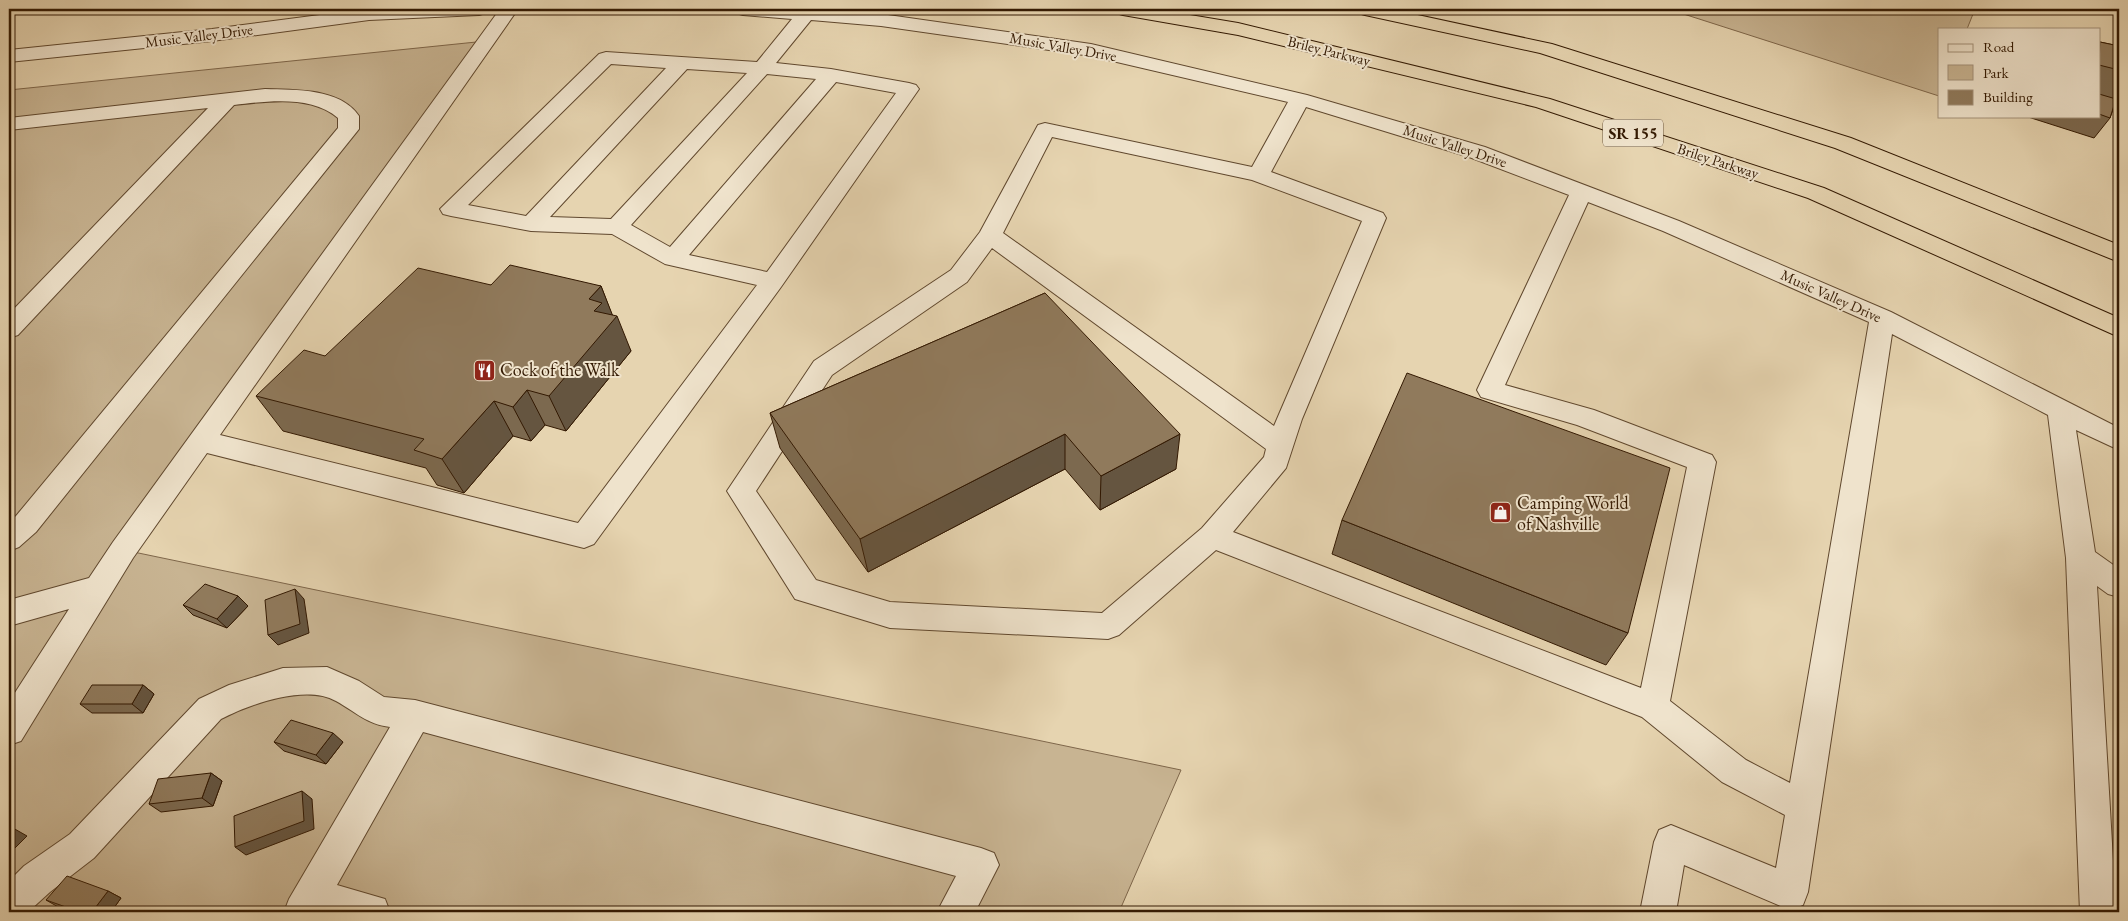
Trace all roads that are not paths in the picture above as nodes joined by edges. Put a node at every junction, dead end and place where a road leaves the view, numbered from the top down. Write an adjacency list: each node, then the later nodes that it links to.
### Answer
1 (479, 9): 7 (street, Music Valley Drive)
2 (509, 9): 28 (street)
3 (743, 9): 6 (street, Music Valley Drive)
4 (1123, 9): 24 (highway, Briley Parkway / SR 155)
5 (1365, 9): 20 (highway)
6 (806, 14): 9 (street); 12 (street, Music Valley Drive)
7 (9, 56)
8 (682, 63): 9 (street); 17 (street); 17 (street)
9 (762, 68): 10 (street); 18 (street)
10 (831, 75): 21 (street); 22 (street)
11 (229, 98): 13 (street); 25 (street); 31 (street)
12 (1300, 99): 15 (street); 16 (street, Music Valley Drive)
13 (19, 123): 14 (street)
14 (9, 141)
15 (1258, 175): 19 (street); 29 (street)
16 (1581, 192): 23 (street, Music Valley Drive); 36 (street)
17 (531, 224): 18 (street)
18 (617, 227): 21 (street)
19 (990, 235): 29 (street); 30 (street)
20 (2119, 254)
21 (673, 258): 22 (street)
22 (773, 281): 28 (street)
23 (1882, 318): 26 (street, Music Valley Drive); 39 (street)
24 (2119, 328)
25 (9, 330)
26 (2060, 410): 27 (street, Music Valley Drive); 32 (street)
27 (2119, 440)
28 (201, 441): 34 (street)
29 (1281, 445): 30 (street)
30 (1212, 536): 36 (street)
31 (9, 539)
32 (2081, 558): 33 (street); 45 (street)
33 (2119, 585)
34 (99, 588): 35 (street); 38 (street)
35 (9, 613)
36 (1653, 707): 39 (street)
37 (415, 715): 40 (street); 41 (street); 43 (street)
38 (9, 730)
39 (1803, 807): 44 (street)
40 (307, 904): 42 (street)
41 (9, 905)
42 (372, 912)
43 (955, 912)
44 (1658, 912)
45 (2098, 912)

